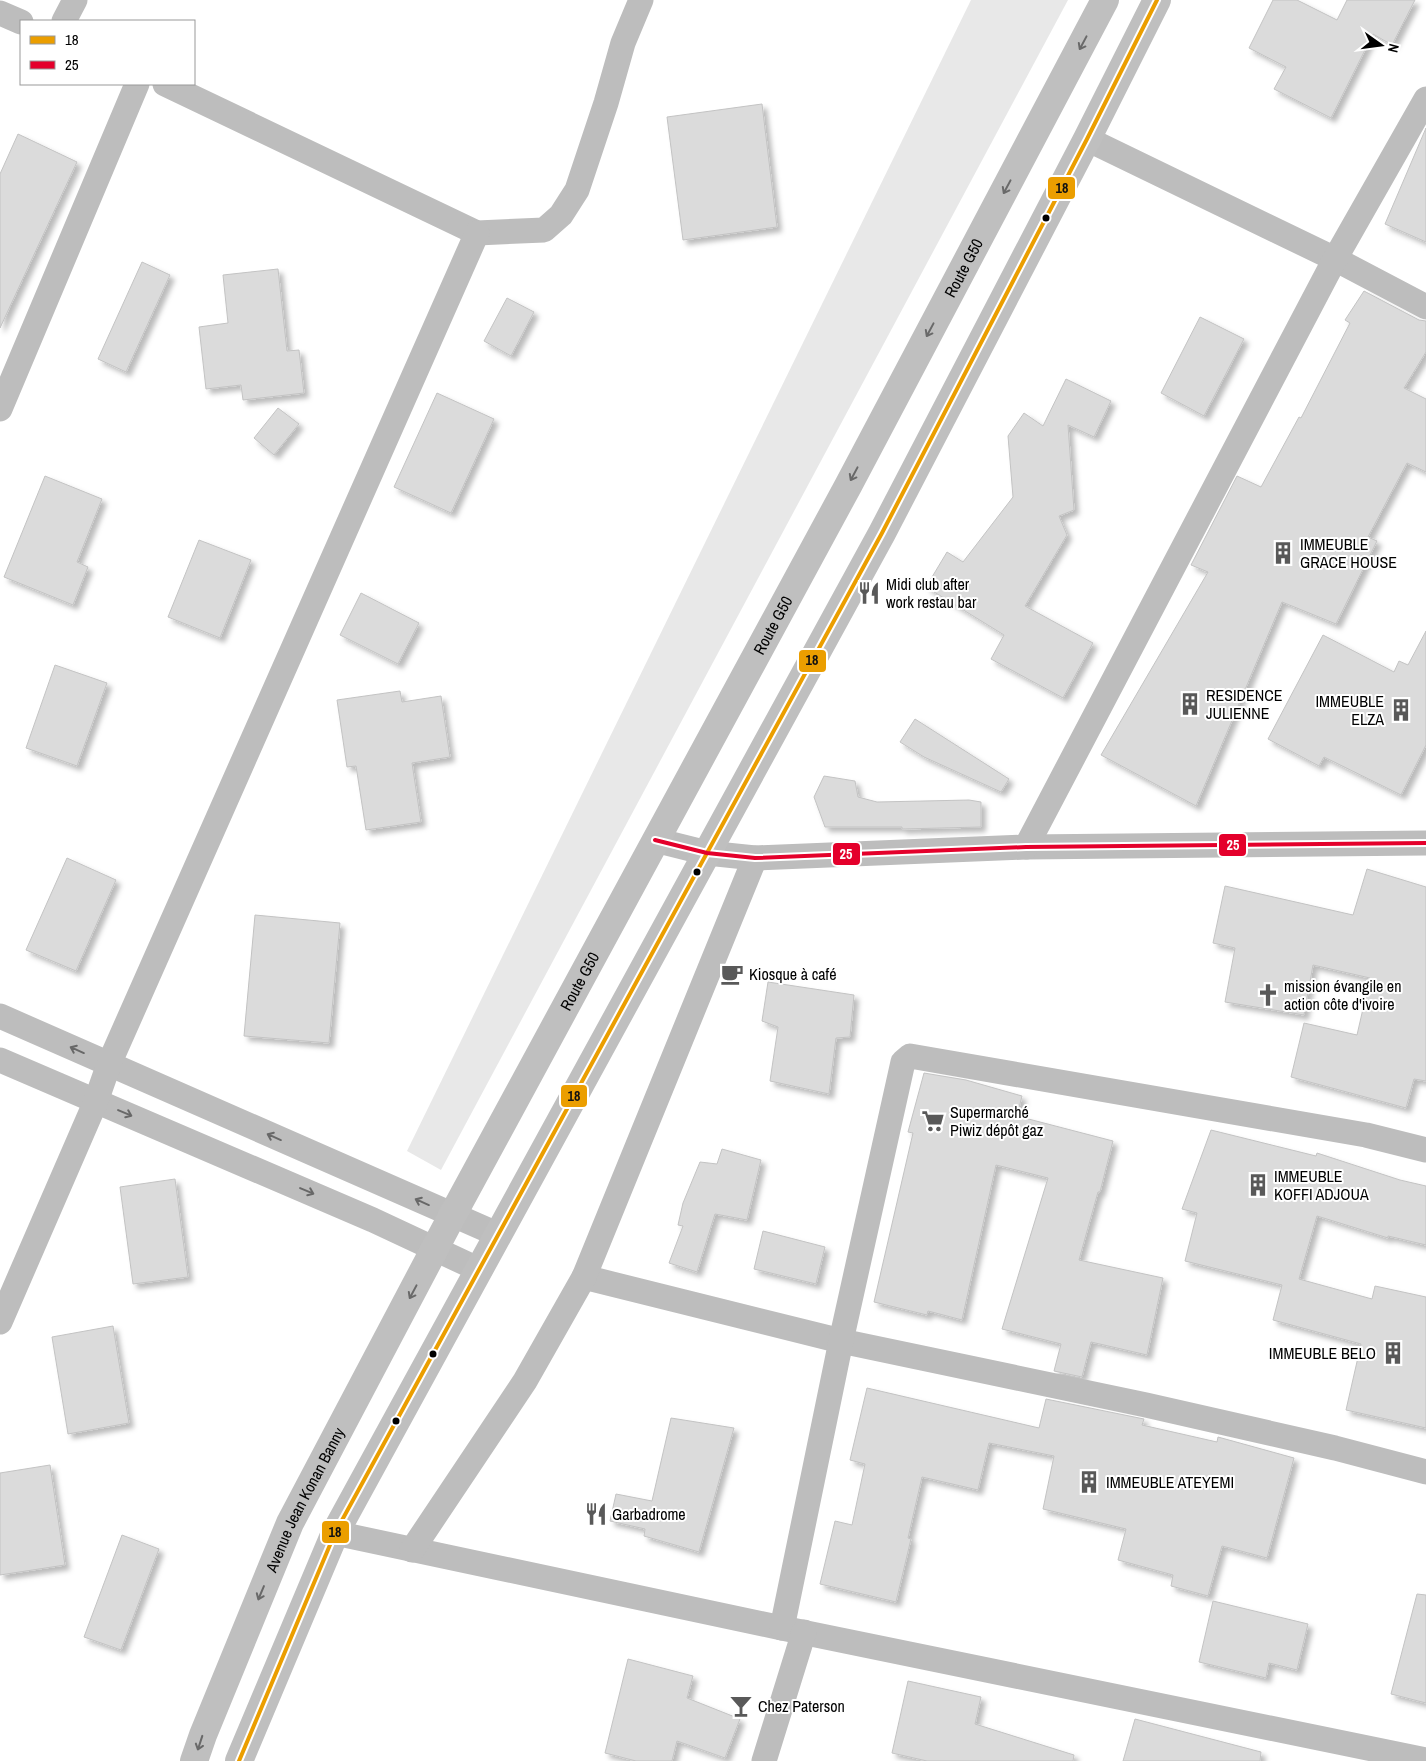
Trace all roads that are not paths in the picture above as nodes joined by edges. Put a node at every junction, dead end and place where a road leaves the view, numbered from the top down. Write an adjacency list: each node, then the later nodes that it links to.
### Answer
1 (75, 0): 6 (street)
2 (641, 0): 12 (street)
3 (1105, 0): 16 (street, Route G50, one-way to 16)
4 (1158, 0): 11 (street)
5 (0, 14): 7 (street)
6 (65, 20)
7 (20, 22)
8 (137, 85): 15 (street)
9 (167, 85): 12 (street)
10 (1426, 99): 13 (street)
11 (1087, 139): 13 (street); 19 (street)
12 (478, 233): 23 (street)
13 (1335, 260): 14 (street); 18 (street)
14 (1426, 307)
15 (0, 408)
16 (655, 840): 19 (street); 26 (street, Route G50)
17 (1426, 843): 18 (street)
18 (1026, 847): 20 (street)
19 (707, 853): 20 (street); 28 (street)
20 (755, 858): 29 (street)
21 (0, 1016): 23 (street, one-way to 21)
22 (0, 1060): 24 (street)
23 (109, 1064): 24 (street); 26 (street, one-way to 23)
24 (96, 1101): 27 (street, one-way to 27); 30 (street)
25 (1426, 1150): 31 (street)
26 (452, 1216): 27 (street, Route G50); 28 (street)
27 (436, 1249): 28 (street); 37 (street, Avenue Jean Konan Banny, one-way to 37)
28 (489, 1254): 33 (street)
29 (584, 1277): 31 (street); 34 (street)
30 (0, 1322)
31 (841, 1341): 32 (street); 35 (street)
32 (1426, 1472)
33 (336, 1534): 34 (street); 38 (street)
34 (412, 1550): 35 (street)
35 (793, 1630): 36 (street); 39 (street)
36 (1426, 1760)
37 (194, 1761)
38 (239, 1761)
39 (764, 1761)

